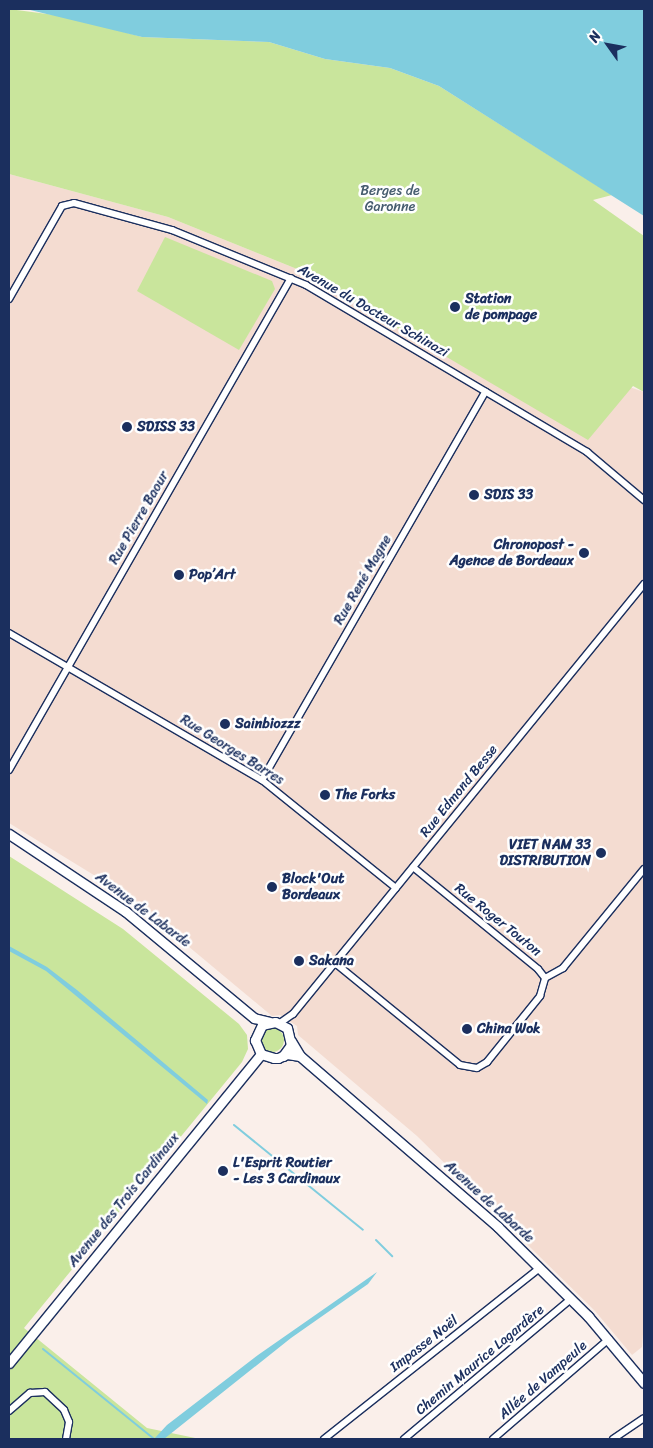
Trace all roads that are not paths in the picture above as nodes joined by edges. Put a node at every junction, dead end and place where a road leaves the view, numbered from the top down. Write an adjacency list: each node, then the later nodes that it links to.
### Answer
1 (291, 278): 2 (street, Avenue du Docteur Schinazi); 3 (street, Avenue du Docteur Schinazi); 7 (street, Rue Pierre Baour)
2 (9, 299)
3 (485, 392): 4 (street, Avenue du Docteur Schinazi); 9 (street, Rue René Magne)
4 (644, 500)
5 (644, 584): 11 (street, Rue Edmond Besse)
6 (9, 633): 7 (street, Rue Georges Barres)
7 (68, 667): 8 (street, Rue Pierre Baour); 9 (street, Rue Georges Barres)
8 (9, 770)
9 (262, 780): 13 (street, Rue Georges Barres)
10 (9, 834): 17 (main road, Avenue de Labarde)
11 (413, 867): 13 (street, Rue Edmond Besse); 15 (street, Rue Roger Touton)
12 (644, 869): 15 (street)
13 (396, 888): 14 (street, Rue Edmond Besse)
14 (335, 963): 15 (street); 16 (street, Rue Edmond Besse)
15 (545, 978)
16 (293, 1014): 18 (street, Rue Edmond Besse); 20 (street)
17 (254, 1018): 18 (main road, Avenue de Labarde); 19 (main road)
18 (275, 1022): 19 (main road); 20 (main road)
19 (256, 1033): 21 (main road)
20 (291, 1036): 22 (main road); 23 (main road, Avenue de Labarde)
21 (261, 1054): 22 (main road); 27 (main road, Avenue des Trois Cardinaux)
22 (282, 1056): 23 (main road)
23 (300, 1056): 24 (main road, Avenue de Labarde)
24 (540, 1268): 25 (main road, Avenue de Labarde); 32 (street, Impasse Noël)
25 (572, 1299): 26 (main road, Avenue de Labarde); 33 (street, Chemin Maurice Lagardère)
26 (608, 1339): 28 (main road, Avenue de Labarde); 34 (street, Allée de Vampeule)
27 (9, 1363)
28 (644, 1383)
29 (9, 1411): 31 (street)
30 (644, 1418): 35 (street)
31 (66, 1439)
32 (324, 1439)
33 (404, 1439)
34 (493, 1439)
35 (613, 1439)

